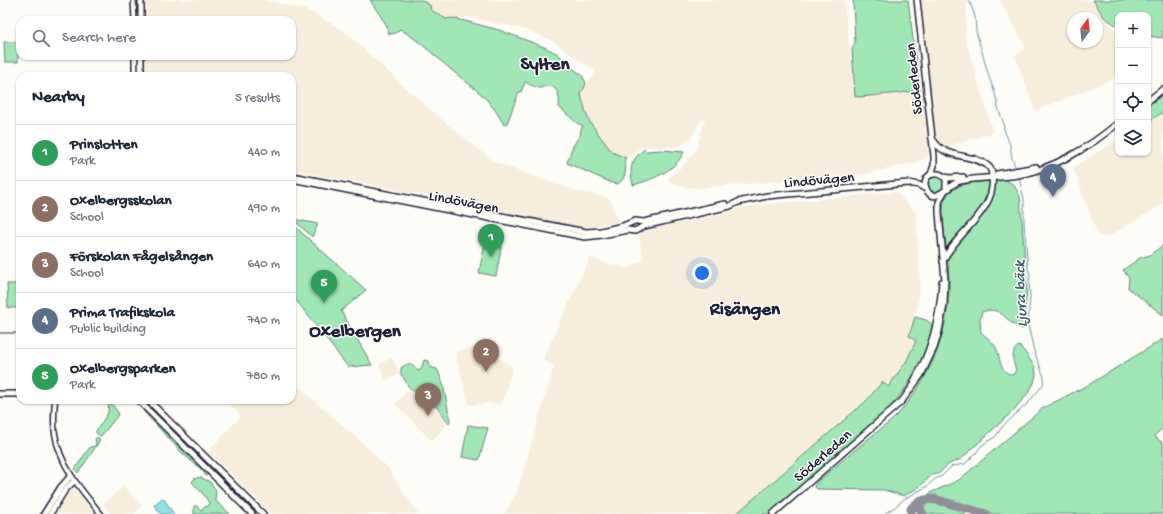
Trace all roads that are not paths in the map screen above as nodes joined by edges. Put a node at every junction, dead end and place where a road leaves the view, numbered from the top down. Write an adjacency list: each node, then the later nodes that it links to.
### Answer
1 (134, 0): 4 (main road)
2 (141, 0): 5 (main road)
3 (917, 0): 13 (main road, Söderleden)
4 (135, 16)
5 (141, 16)
6 (135, 60): 8 (main road)
7 (141, 60): 9 (main road)
8 (135, 72)
9 (141, 72)
10 (1163, 89): 11 (main road)
11 (1151, 98)
12 (1115, 125): 17 (main road)
13 (932, 138): 14 (main road, Söderleden); 17 (main road)
14 (934, 156): 15 (main road, Söderleden); 16 (main road, Söderleden)
15 (929, 176): 16 (main road); 20 (main road, Lindövägen); 21 (main road)
16 (943, 176): 17 (main road); 22 (main road)
17 (992, 176): 22 (main road); 29 (main road)
18 (296, 177): 26 (main road, Lindövägen)
19 (296, 180): 26 (main road, Lindövägen)
20 (908, 183): 21 (main road, Lindövägen); 23 (main road, Lindövägen)
21 (928, 191): 22 (main road); 24 (main road, Söderleden)
22 (945, 191): 24 (main road, Söderleden)
23 (734, 203): 25 (main road, Lindövägen); 27 (main road, Lindövägen)
24 (939, 213): 28 (main road, Söderleden)
25 (638, 222): 26 (main road); 27 (main road)
26 (631, 226): 27 (main road)
27 (639, 228)
28 (942, 254): 29 (main road, Söderleden); 35 (main road, Söderleden)
29 (943, 261): 35 (main road, Söderleden)
30 (0, 394): 31 (main road)
31 (16, 394)
32 (54, 404): 36 (street)
33 (142, 404): 41 (main road)
34 (152, 404): 42 (main road)
35 (887, 414): 43 (main road, Söderleden)
36 (71, 476): 37 (street); 38 (main road)
37 (74, 481): 39 (main road); 40 (street)
38 (44, 514)
39 (50, 514)
40 (101, 514)
41 (252, 514)
42 (263, 514)
43 (773, 514)

